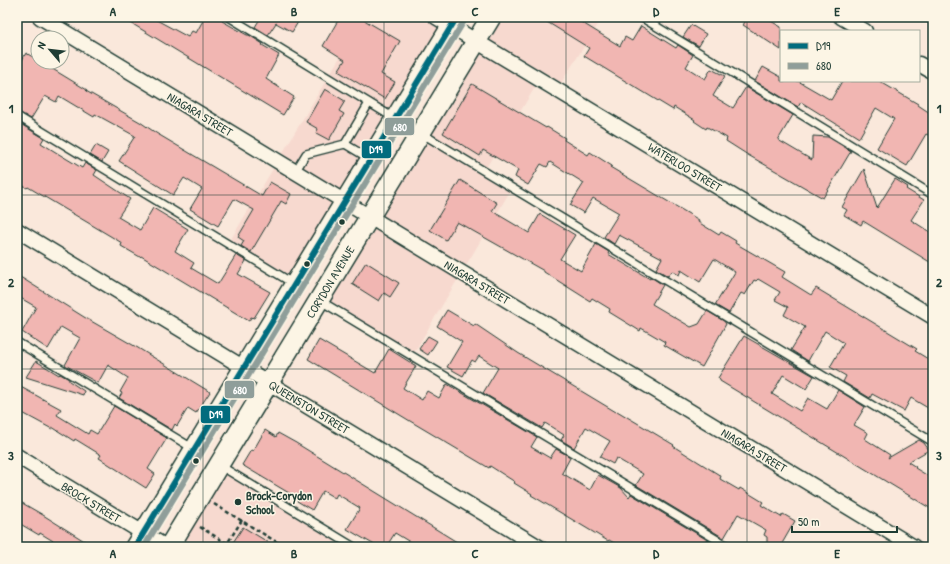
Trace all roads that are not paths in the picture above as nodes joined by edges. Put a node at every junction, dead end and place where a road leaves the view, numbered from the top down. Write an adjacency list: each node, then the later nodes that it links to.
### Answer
1 (40, 17): 17 (street, NIAGARA STREET)
2 (229, 17): 11 (lane)
3 (491, 17): 8 (main road, CORYDON AVENUE)
4 (641, 17): 18 (lane)
5 (841, 17): 7 (street)
6 (448, 20): 8 (street, WATERLOO STREET); 13 (main road)
7 (863, 30)
8 (476, 41): 14 (main road, CORYDON AVENUE); 24 (street, WATERLOO STREET)
9 (920, 65): 10 (street)
10 (933, 72)
11 (369, 103): 13 (lane); 15 (lane)
12 (17, 116): 22 (lane)
13 (395, 118): 16 (main road)
14 (420, 132): 20 (main road, CORYDON AVENUE); 28 (lane)
15 (345, 144): 16 (lane); 17 (lane)
16 (370, 159): 19 (main road)
17 (295, 172): 19 (street, NIAGARA STREET)
18 (933, 195)
19 (344, 202): 20 (street, NIAGARA STREET); 22 (main road)
20 (369, 217): 23 (main road, CORYDON AVENUE); 38 (street, NIAGARA STREET)
21 (17, 230): 26 (street, QUEENSTON STREET)
22 (294, 284): 26 (main road)
23 (319, 300): 27 (main road, CORYDON AVENUE); 37 (lane)
24 (933, 317)
25 (17, 342): 29 (lane)
26 (244, 367): 27 (street, QUEENSTON STREET); 29 (main road)
27 (269, 382): 31 (main road, CORYDON AVENUE); 36 (street, QUEENSTON STREET)
28 (933, 442)
29 (194, 449): 32 (main road)
30 (17, 456): 32 (street, BROCK STREET)
31 (219, 465): 34 (main road, CORYDON AVENUE); 35 (lane)
32 (139, 540): 33 (street, BROCK STREET)
33 (166, 547)
34 (169, 547)
35 (354, 547)
36 (539, 547)
37 (729, 547)
38 (914, 547)

